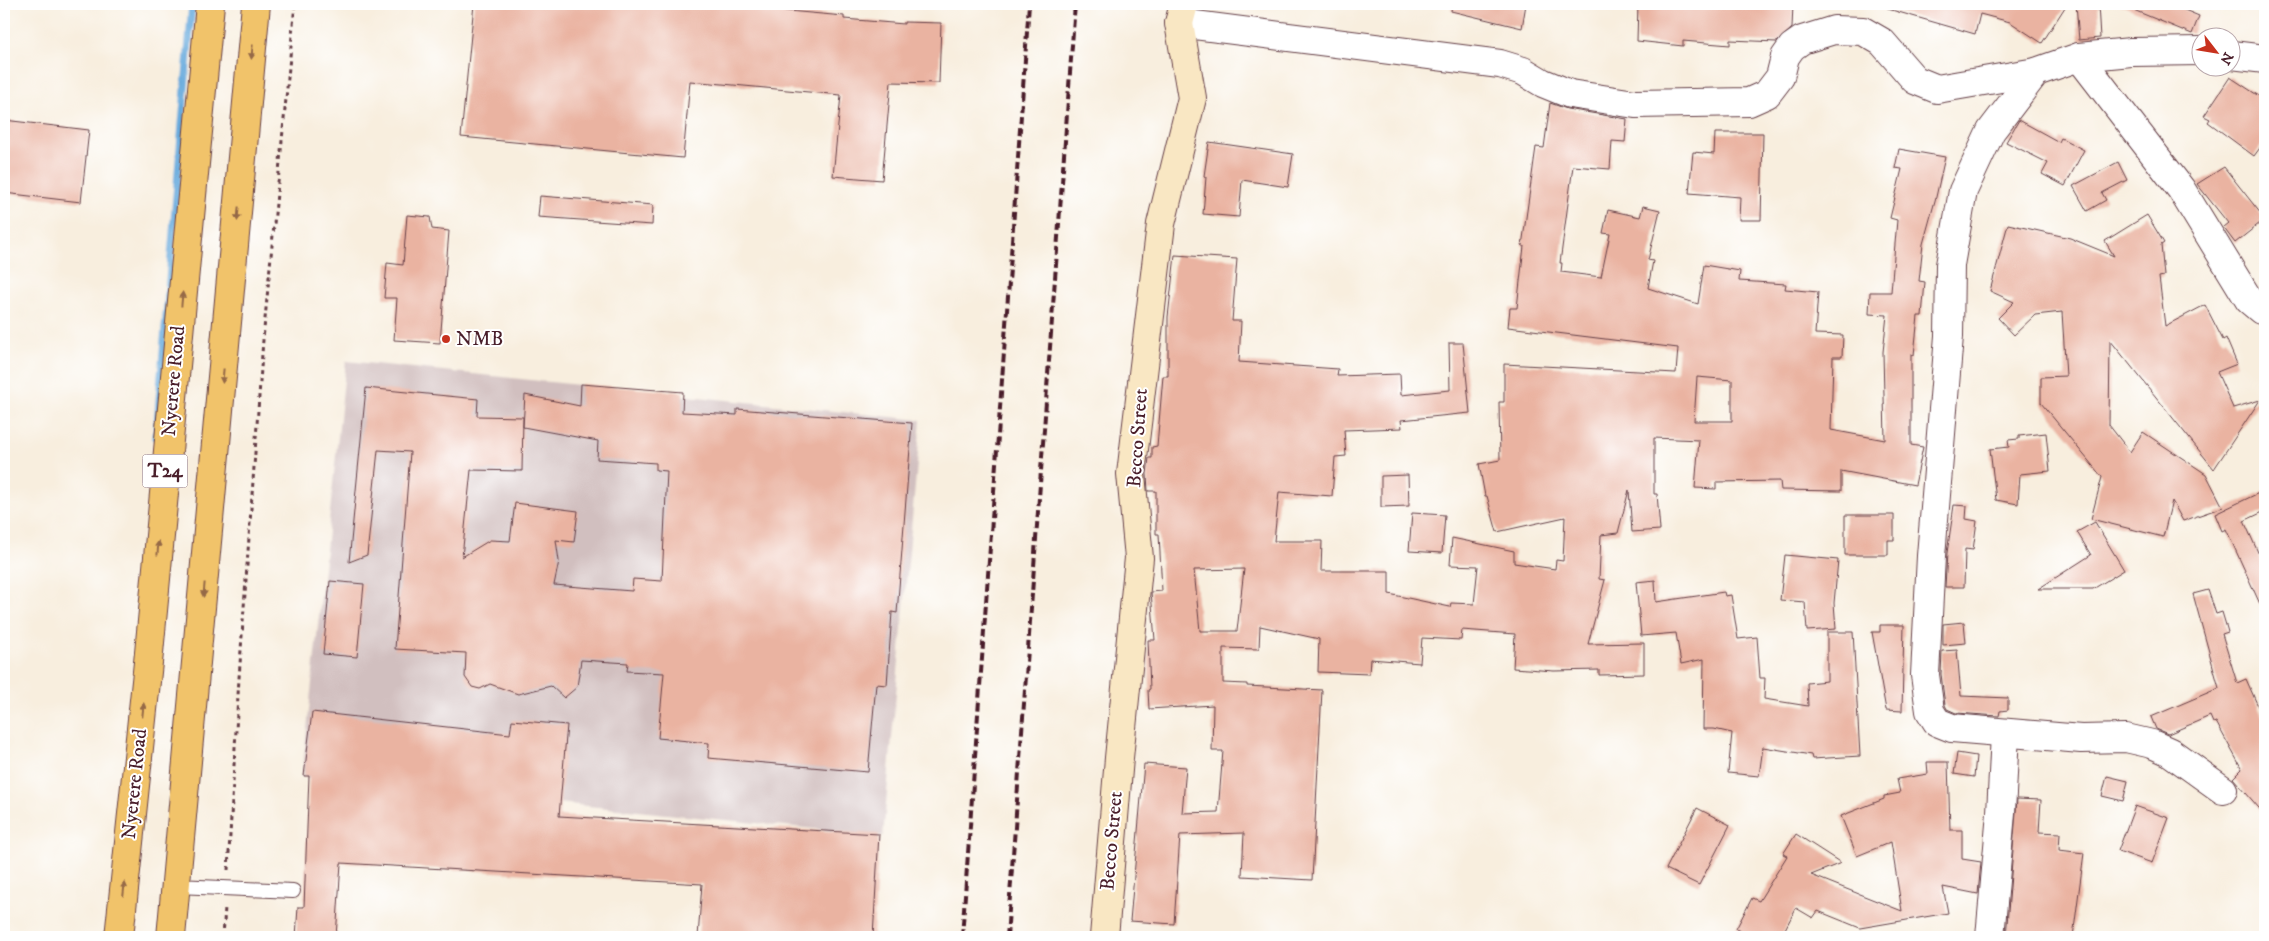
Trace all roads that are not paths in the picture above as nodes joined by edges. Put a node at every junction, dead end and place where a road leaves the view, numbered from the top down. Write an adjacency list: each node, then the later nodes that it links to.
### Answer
1 (210, 4): 14 (highway, Nyerere Road / T24, one-way to 1)
2 (256, 4): 12 (highway, T24, one-way to 12)
3 (1181, 14): 8 (street); 16 (street, Becco Street)
4 (2192, 51): 6 (street)
5 (2242, 56): 7 (street)
6 (2080, 58): 8 (street); 9 (street)
7 (2265, 59)
8 (2036, 72): 10 (street)
9 (2265, 310)
10 (2005, 734): 11 (street); 17 (street)
11 (2223, 790)
12 (177, 886): 13 (lane); 15 (highway, T24)
13 (293, 891)
14 (119, 937)
15 (171, 937)
16 (1104, 937)
17 (1990, 937)

